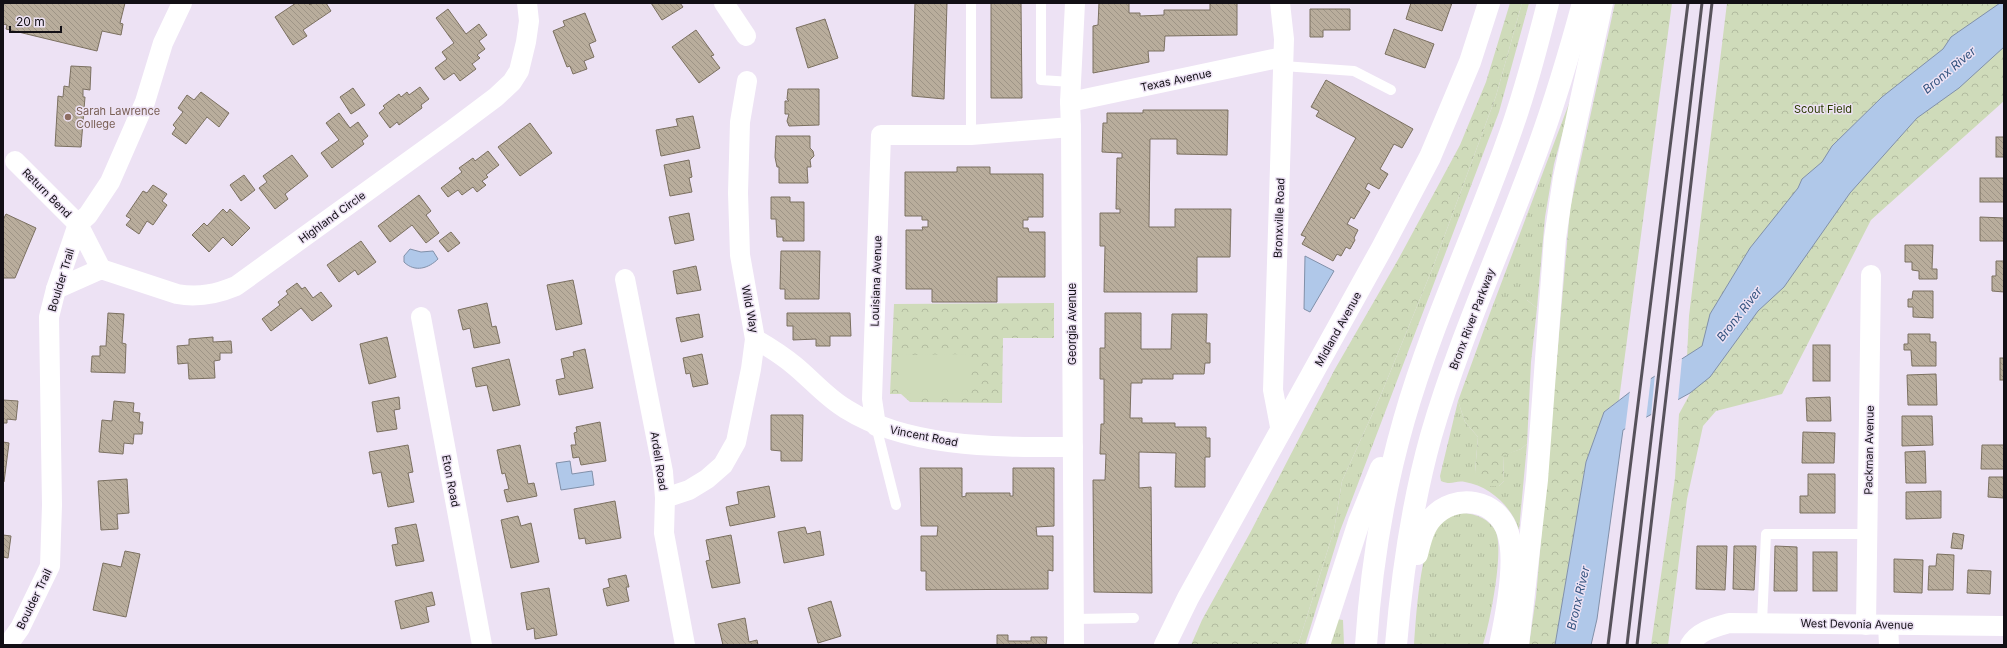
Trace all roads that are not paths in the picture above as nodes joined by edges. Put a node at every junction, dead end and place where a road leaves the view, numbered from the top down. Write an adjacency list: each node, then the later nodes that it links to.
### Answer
1 (182, 3): 21 (street, Boulder Trail)
2 (527, 3): 22 (street, Highland Circle)
3 (724, 3): 12 (street)
4 (971, 3): 19 (lane)
5 (1041, 3): 15 (lane)
6 (1075, 3): 15 (street, Georgia Avenue)
7 (1280, 3): 13 (street, Bronxville Road)
8 (1489, 3): 30 (main road, Midland Avenue)
9 (1548, 3): 28 (main road)
10 (1583, 3): 37 (main road, Bronx River Parkway)
11 (1602, 3): 51 (main road)
12 (746, 36)
13 (1283, 62): 16 (lane); 17 (street, Texas Avenue); 30 (street, Bronxville Road)
14 (747, 81): 27 (street, Wild Way)
15 (1071, 82): 17 (street, Georgia Avenue)
16 (1391, 90)
17 (1070, 102): 18 (street, Georgia Avenue)
18 (1071, 127): 19 (street); 31 (street, Georgia Avenue)
19 (971, 135): 29 (street, Louisiana Avenue)
20 (15, 161): 21 (street, Return Bend)
21 (78, 224): 22 (street, Return Bend); 25 (street, Boulder Trail)
22 (101, 270): 25 (street)
23 (1871, 275): 34 (street, Packman Avenue)
24 (625, 279): 32 (street, Ardell Road)
25 (56, 289): 42 (street, Boulder Trail)
26 (421, 317): 43 (street, Eton Road)
27 (755, 339): 29 (street, Vincent Road); 32 (street, Wild Way)
28 (1413, 391): 47 (main road); 48 (main road)
29 (876, 426): 31 (street, Vincent Road); 33 (lane)
30 (1281, 432): 46 (main road, Midland Avenue)
31 (1073, 447): 36 (street, Georgia Avenue)
32 (665, 498): 44 (street, Ardell Road)
33 (896, 505)
34 (1868, 534): 38 (lane); 39 (street, Packman Avenue)
35 (1134, 618): 36 (lane)
36 (1074, 619): 45 (street, Georgia Avenue)
37 (1398, 619): 49 (main road, Bronx River Parkway); 50 (main road)
38 (1762, 622): 39 (street, West Devonia Avenue); 52 (street, West Devonia Avenue)
39 (1866, 625): 40 (street, West Devonia Avenue)
40 (1888, 625): 41 (street, West Devonia Avenue); 53 (street)
41 (2004, 626)
42 (8, 645)
43 (482, 645)
44 (685, 645)
45 (1074, 645)
46 (1165, 645)
47 (1319, 645)
48 (1366, 645)
49 (1396, 645)
50 (1500, 645)
51 (1518, 645)
52 (1690, 645)
53 (1888, 645)

